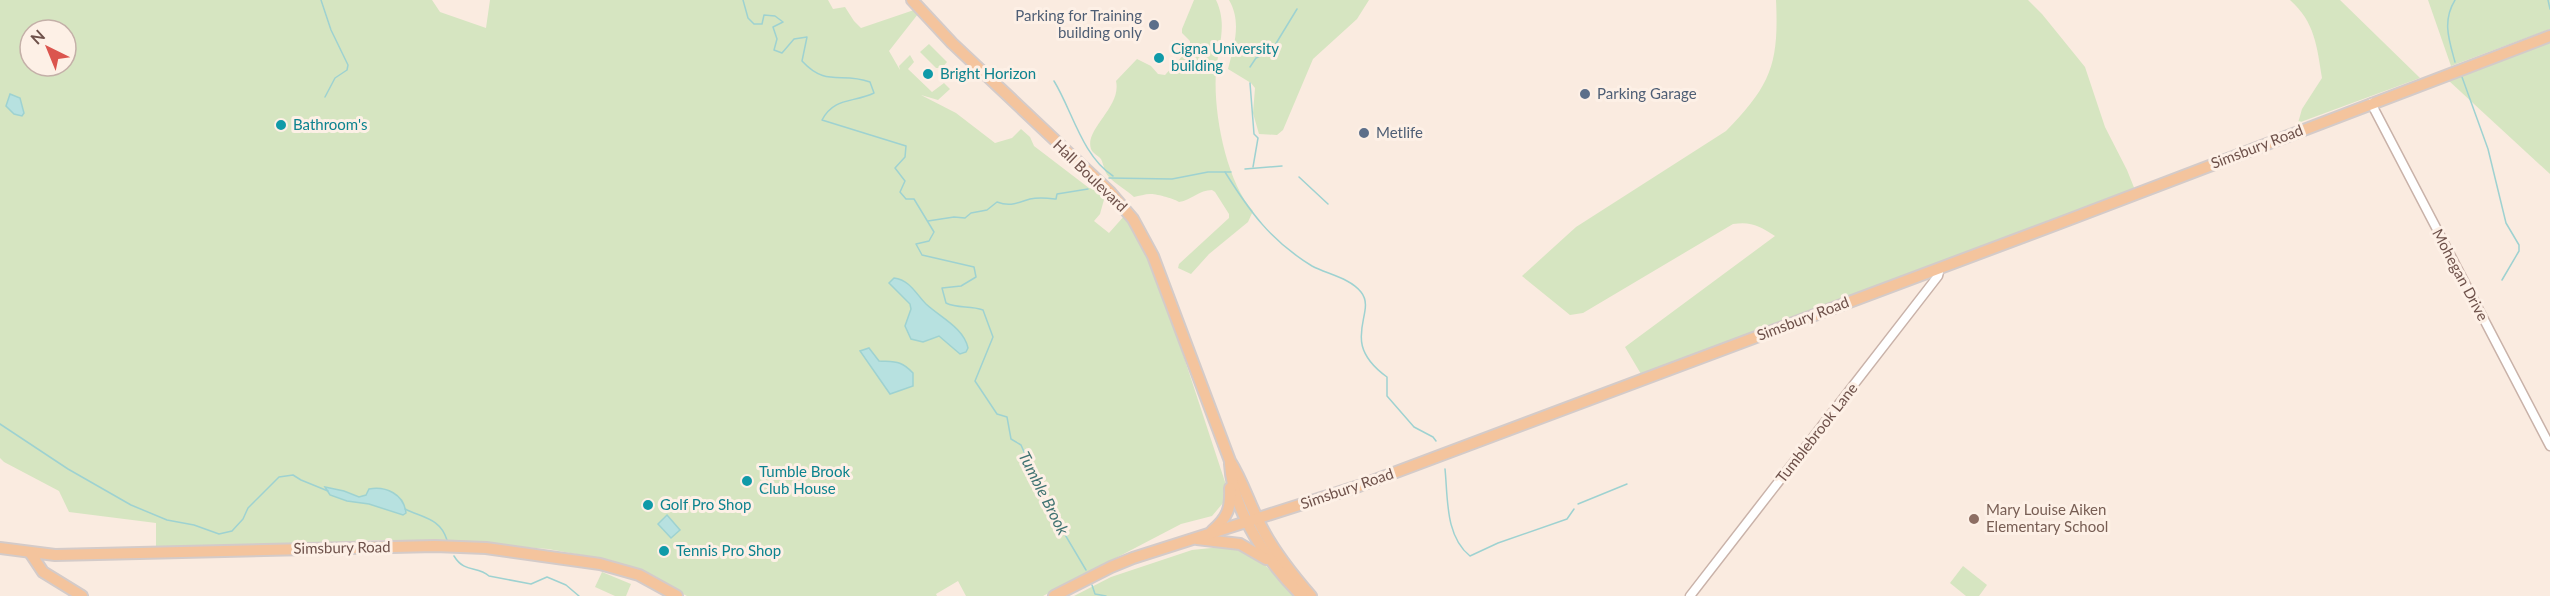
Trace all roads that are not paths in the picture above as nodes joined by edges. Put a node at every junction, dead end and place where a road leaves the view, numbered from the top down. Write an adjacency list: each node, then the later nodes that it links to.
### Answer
1 (912, 0): 6 (main road, Hall Boulevard)
2 (2550, 36): 3 (main road, Simsbury Road)
3 (2371, 103): 4 (main road, Simsbury Road); 5 (street, Mohegan Drive)
4 (1940, 268): 8 (main road, Simsbury Road); 21 (street, Tumblebrook Lane)
5 (2550, 446)
6 (1230, 461): 7 (main road, Hall Boulevard); 8 (main road, Hall Boulevard)
7 (1231, 478): 8 (main road, Hall Boulevard); 9 (main road)
8 (1253, 521): 9 (main road, Simsbury Road); 14 (main road); 20 (main road)
9 (1208, 534): 10 (main road, Simsbury Road)
10 (1193, 538): 14 (main road); 18 (main road, Simsbury Road)
11 (0, 548): 12 (main road, Simsbury Road)
12 (31, 554): 13 (main road, Simsbury Road); 15 (main road)
13 (43, 554): 15 (main road); 17 (main road, Simsbury Road)
14 (1270, 562): 19 (main road)
15 (52, 576): 16 (main road)
16 (82, 596)
17 (677, 596)
18 (1054, 596)
19 (1302, 596)
20 (1311, 596)
21 (1690, 596)

